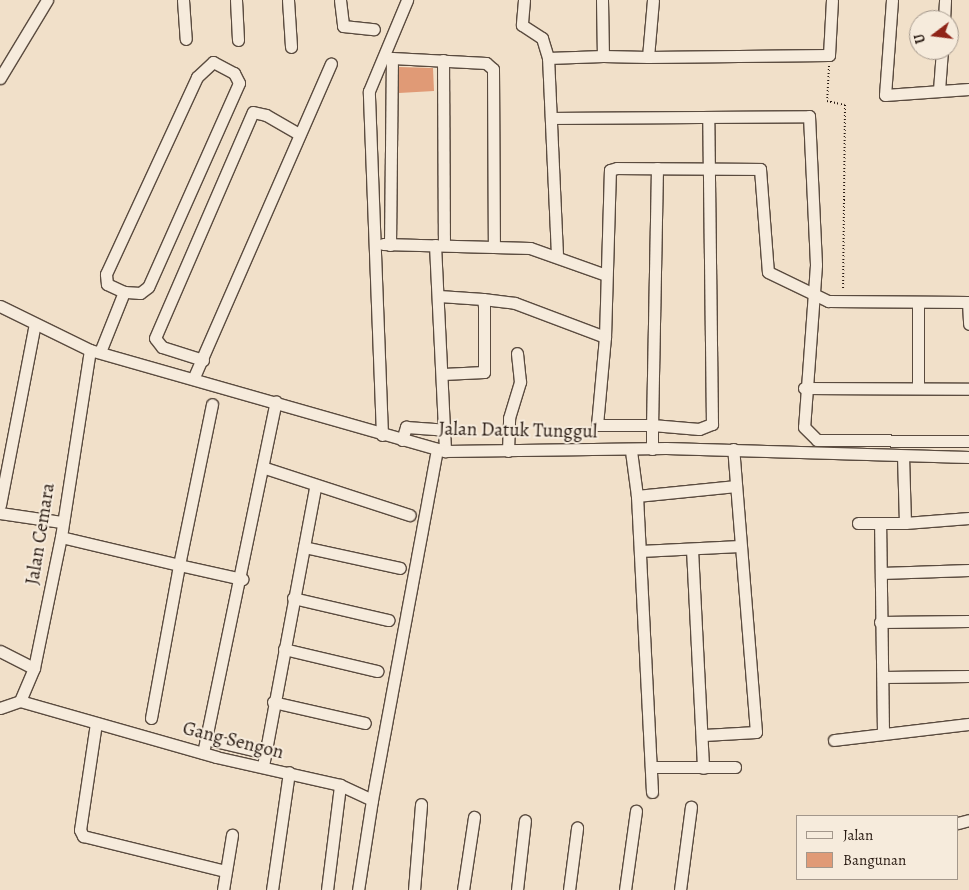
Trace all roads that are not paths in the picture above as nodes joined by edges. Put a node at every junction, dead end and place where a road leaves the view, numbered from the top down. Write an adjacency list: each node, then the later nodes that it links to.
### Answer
1 (47, 0): 22 (street)
2 (183, 0): 13 (street)
3 (236, 0): 14 (street)
4 (288, 0): 15 (street)
5 (340, 0): 12 (street)
6 (407, 0): 30 (street)
7 (524, 0): 18 (street)
8 (602, 0): 16 (street)
9 (653, 0): 17 (street)
10 (832, 0): 17 (street)
11 (892, 0): 24 (street)
12 (374, 29)
13 (186, 39)
14 (238, 40)
15 (291, 47)
16 (603, 56): 17 (street); 18 (street)
17 (648, 57)
18 (548, 58): 26 (street)
19 (443, 60): 31 (street); 32 (street); 33 (street)
20 (941, 60): 24 (street)
21 (331, 64): 27 (street)
22 (0, 78)
23 (969, 89): 24 (street)
24 (939, 90)
25 (708, 117): 26 (street); 29 (street); 39 (street)
26 (553, 118): 34 (street)
27 (299, 134): 48 (street); 48 (street)
28 (657, 168): 29 (street); 35 (street); 56 (street)
29 (710, 168): 39 (street); 56 (street)
30 (376, 244): 31 (street); 58 (street)
31 (390, 244): 32 (street)
32 (439, 244): 33 (street); 37 (street)
33 (494, 245): 34 (street)
34 (557, 255): 35 (street)
35 (606, 275): 45 (street)
36 (124, 292): 36 (street); 46 (street, Jalan Cemara)
37 (439, 296): 38 (street); 49 (street)
38 (483, 298): 45 (street); 49 (street)
39 (814, 298): 40 (street); 52 (street)
40 (918, 302): 41 (street); 51 (street)
41 (968, 302): 44 (street)
42 (0, 306): 43 (street, Jalan Datuk Tunggul)
43 (35, 324): 46 (street, Jalan Datuk Tunggul); 72 (street)
44 (969, 324)
45 (605, 337): 56 (street)
46 (95, 351): 50 (street, Jalan Datuk Tunggul); 76 (street, Jalan Cemara)
47 (517, 353): 64 (street)
48 (203, 360): 50 (street)
49 (443, 374): 57 (street)
50 (194, 377): 54 (street, Jalan Datuk Tunggul)
51 (918, 387): 52 (street); 53 (street)
52 (804, 388): 60 (street)
53 (969, 389)
54 (276, 401): 58 (street, Jalan Datuk Tunggul); 68 (street)
55 (212, 404): 85 (street)
56 (652, 425): 61 (street)
57 (445, 430): 59 (street); 62 (street)
58 (382, 435): 59 (street, Jalan Datuk Tunggul)
59 (402, 440): 62 (street, Jalan Datuk Tunggul)
60 (969, 440)
61 (652, 449): 63 (street, Jalan Datuk Tunggul); 65 (street, Jalan Datuk Tunggul)
62 (441, 450): 64 (street, Jalan Datuk Tunggul); 120 (street)
63 (734, 450): 66 (street, Jalan Datuk Tunggul); 69 (street)
64 (508, 451): 65 (street, Jalan Datuk Tunggul)
65 (630, 451): 71 (street)
66 (903, 456): 67 (street, Jalan Datuk Tunggul); 79 (street)
67 (969, 457)
68 (265, 468): 70 (street); 89 (street)
69 (735, 486): 71 (street); 81 (street)
70 (315, 487): 74 (street); 82 (street)
71 (637, 496): 84 (street)
72 (0, 505)
73 (0, 514): 76 (street)
74 (410, 515)
75 (969, 518): 79 (street)
76 (61, 522): 80 (street, Jalan Cemara)
77 (858, 523): 78 (street)
78 (880, 523): 79 (street); 88 (street)
79 (905, 523)
80 (61, 537): 85 (street); 96 (street, Jalan Cemara)
81 (740, 546): 83 (street); 108 (street)
82 (304, 547): 86 (street); 90 (street)
83 (692, 549): 84 (street); 108 (street)
84 (640, 551): 115 (street)
85 (179, 565): 89 (street); 103 (street)
86 (400, 568)
87 (969, 570): 88 (street)
88 (881, 572): 93 (street)
89 (242, 579): 109 (street)
90 (293, 598): 91 (street); 94 (street)
91 (388, 620)
92 (969, 621): 93 (street)
93 (880, 622): 99 (street)
94 (284, 649): 97 (street); 101 (street)
95 (0, 651): 96 (street)
96 (34, 668): 100 (street, Jalan Cemara)
97 (377, 671)
98 (969, 676): 99 (street)
99 (883, 678): 107 (street)
100 (20, 700): 102 (street); 104 (street, Gang Sengon)
101 (273, 702): 105 (street); 112 (street)
102 (0, 708)
103 (151, 718)
104 (96, 723): 111 (street, Gang Sengon); 128 (street)
105 (365, 724)
106 (969, 724): 107 (street)
107 (883, 732): 110 (street)
108 (704, 735): 116 (street)
109 (206, 739): 111 (street); 112 (street)
110 (834, 740)
111 (203, 753): 113 (street, Gang Sengon)
112 (266, 753): 113 (street)
113 (263, 766): 117 (street, Gang Sengon)
114 (735, 766): 116 (street)
115 (652, 767): 116 (street); 119 (street)
116 (703, 768)
117 (289, 772): 118 (street, Gang Sengon); 130 (street)
118 (340, 785): 120 (street, Gang Sengon); 131 (street)
119 (652, 792)
120 (367, 797): 132 (street)
121 (421, 804): 133 (street)
122 (691, 808): 138 (street)
123 (636, 811): 137 (street)
124 (474, 817): 134 (street)
125 (525, 820): 135 (street)
126 (577, 828): 136 (street)
127 (232, 835): 128 (street)
128 (226, 870): 129 (street)
129 (223, 890)
130 (272, 890)
131 (327, 890)
132 (358, 890)
133 (414, 890)
134 (464, 890)
135 (517, 890)
136 (568, 890)
137 (625, 890)
138 (680, 890)

